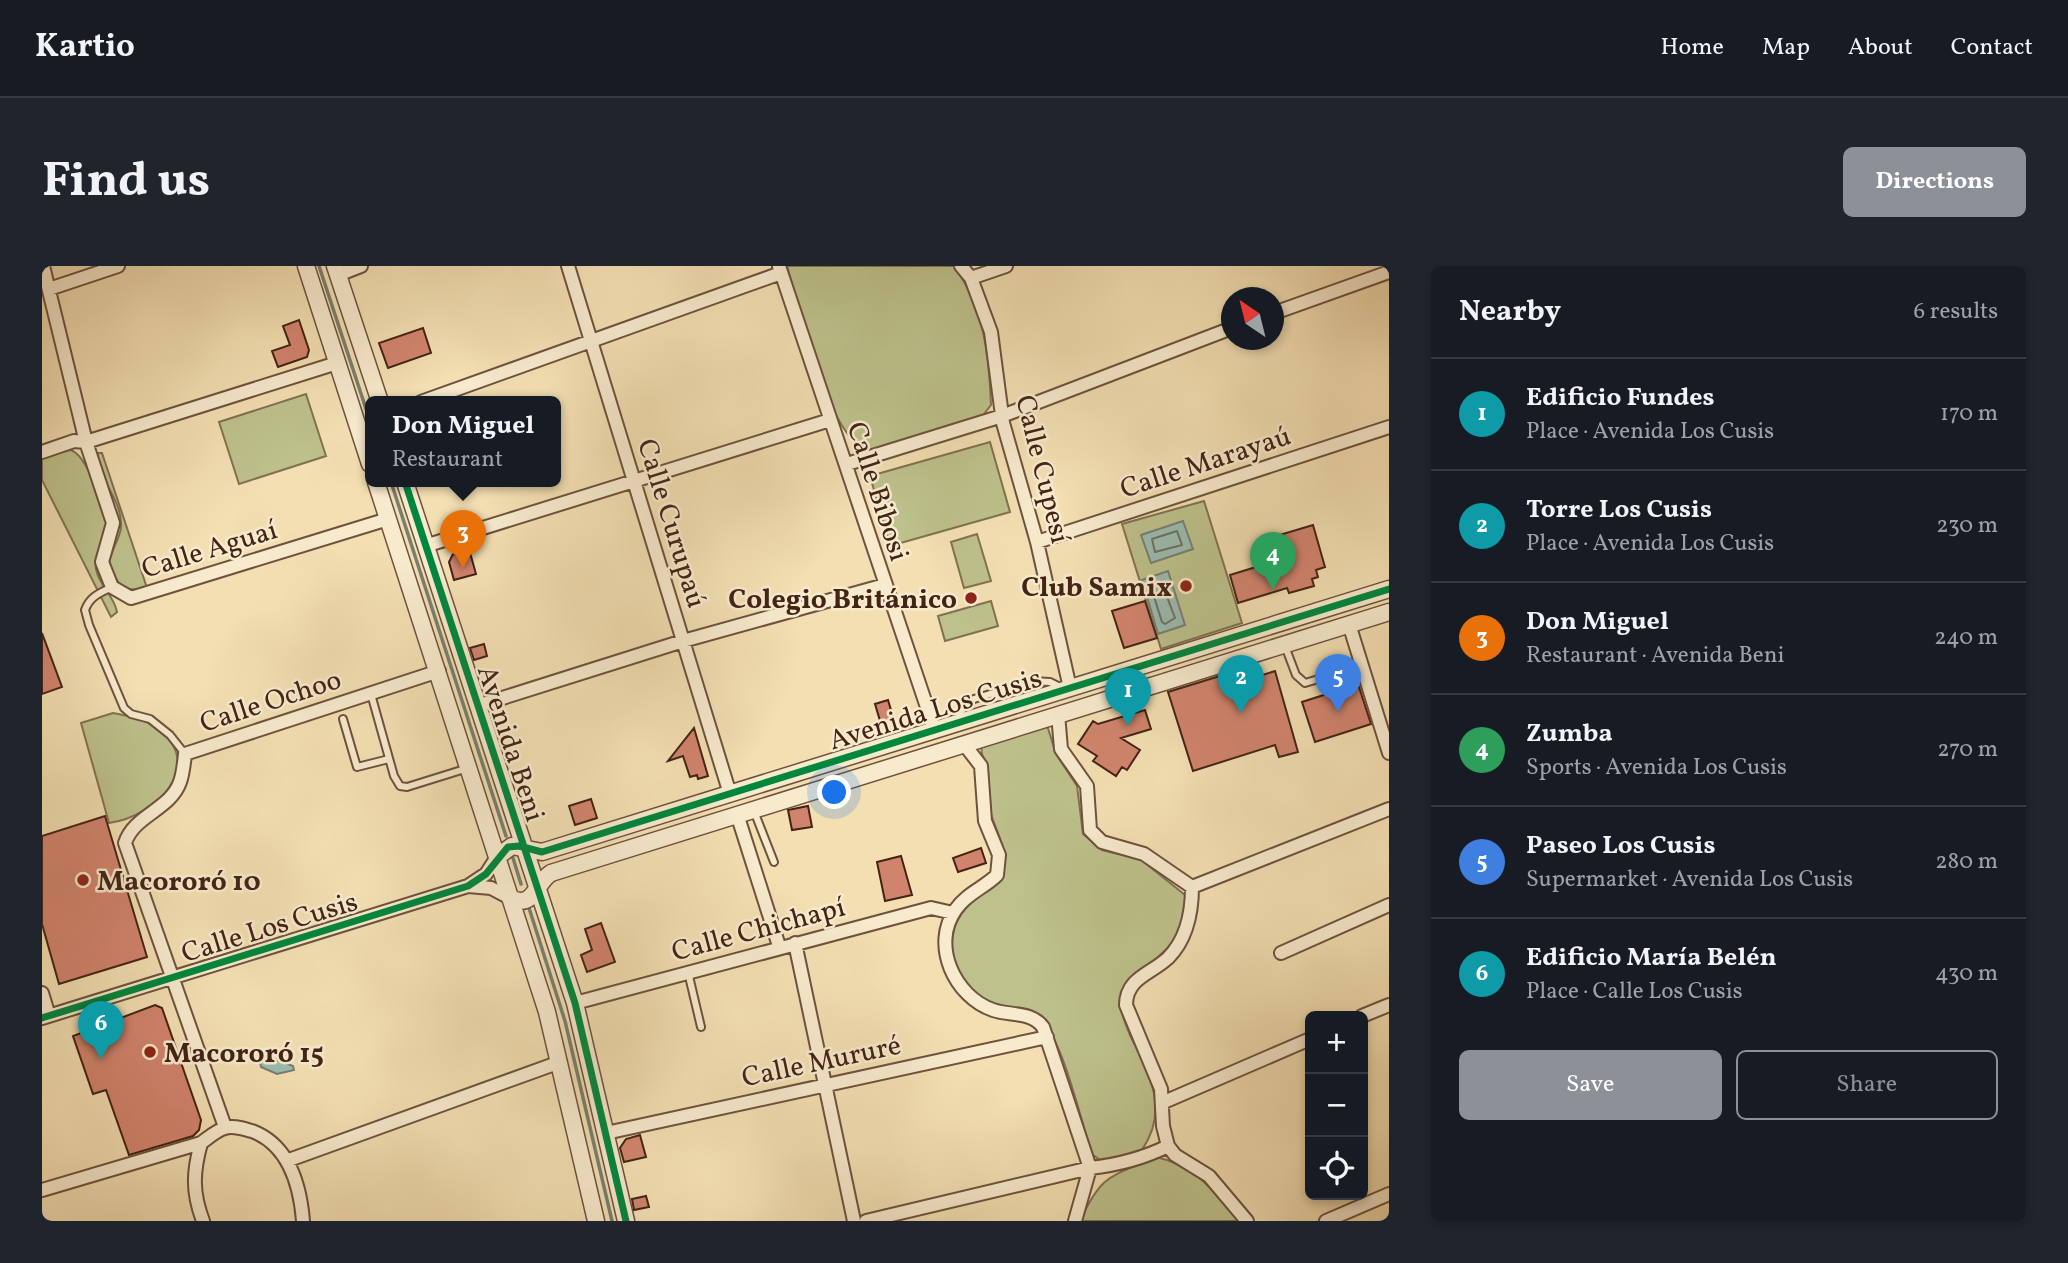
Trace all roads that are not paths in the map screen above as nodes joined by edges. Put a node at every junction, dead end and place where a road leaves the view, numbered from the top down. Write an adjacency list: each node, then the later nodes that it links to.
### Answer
1 (43, 266): 12 (street, Calle Aguaí)
2 (118, 266): 12 (street)
3 (306, 266): 16 (street)
4 (361, 266): 8 (street)
5 (568, 266): 15 (street, Calle Curupaú)
6 (961, 266): 11 (street, Calle Cupesí)
7 (1006, 266): 11 (street)
8 (337, 270): 17 (street)
9 (780, 270): 15 (street); 20 (street, Calle Bibosi)
10 (1389, 272): 13 (street)
11 (971, 278): 19 (street, Calle Cupesí)
12 (49, 289): 22 (street, Calle Aguaí)
13 (1284, 309)
14 (1221, 332): 19 (street)
15 (591, 342): 18 (street); 26 (street, Calle Curupaú)
16 (337, 363): 22 (street); 23 (street)
17 (378, 396)
18 (438, 396)
19 (1002, 416): 25 (street); 30 (street, Calle Cupesí)
20 (830, 420): 25 (street, Calle Bibosi); 26 (street)
21 (1389, 427): 30 (street, Calle Marayaú)
22 (86, 442): 24 (street); 33 (street, Calle Aguaí)
23 (365, 449)
24 (42, 452)
25 (847, 464): 32 (street, Calle Bibosi)
26 (634, 480): 31 (street); 37 (street, Calle Curupaú)
27 (378, 487): 29 (street, Avenida Beni)
28 (407, 487): 31 (street, Avenida Beni)
29 (388, 519): 33 (street, Calle Aguaí); 42 (street, Avenida Beni)
30 (1037, 542): 43 (street, Calle Cupesí)
31 (425, 545): 45 (street, Avenida Beni)
32 (885, 585): 37 (street); 48 (street, Calle Bibosi)
33 (112, 587): 50 (lane)
34 (1389, 589): 39 (street, Avenida Los Cusis)
35 (1389, 612): 36 (street, Avenida Los Cusis)
36 (1349, 624): 38 (street, Avenida Los Cusis); 40 (street)
37 (683, 640): 45 (street); 55 (street, Calle Curupaú)
38 (1285, 644): 40 (lane); 41 (street, Avenida Los Cusis)
39 (1199, 649): 41 (street); 43 (street, Avenida Los Cusis)
40 (1362, 666): 51 (street)
41 (1205, 668): 46 (street, Avenida Los Cusis)
42 (439, 671): 44 (street, Calle Ochoo); 53 (street, Avenida Beni)
43 (1067, 689): 48 (street, Avenida Los Cusis)
44 (371, 692): 50 (street, Calle Ochoo); 52 (lane)
45 (477, 706): 59 (street, Avenida Beni)
46 (1058, 714): 49 (street, Avenida Los Cusis); 65 (street)
47 (343, 719): 52 (lane)
48 (935, 731): 54 (street, Avenida Los Cusis)
49 (964, 744): 56 (street, Avenida Los Cusis); 69 (street)
50 (185, 754): 74 (street, Calle Ochoo)
51 (1389, 754)
52 (389, 759): 53 (lane)
53 (469, 768): 61 (street, Avenida Beni)
54 (773, 781): 55 (street, Avenida Los Cusis); 56 (street)
55 (730, 794): 60 (street, Avenida Los Cusis)
56 (779, 801): 58 (street, Avenida Los Cusis)
57 (1389, 809): 65 (street)
58 (745, 812): 62 (lane); 63 (street, Avenida Los Cusis); 71 (street)
59 (523, 847): 60 (street, Avenida Los Cusis); 61 (street, Avenida Los Cusis); 66 (street, Avenida Beni)
60 (555, 848): 63 (street)
61 (497, 857): 64 (street, Calle Los Cusis); 67 (street, Avenida Beni)
62 (775, 862)
63 (562, 869): 66 (street, Avenida Los Cusis)
64 (468, 886): 67 (street, Calle Los Cusis); 74 (street, Calle Los Cusis)
65 (1192, 887): 85 (street)
66 (537, 890): 67 (street, Avenida Los Cusis); 76 (street, Avenida Beni)
67 (510, 898): 83 (street, Avenida Beni)
68 (1389, 905): 72 (street)
69 (953, 913): 70 (street, Calle Chichapí); 81 (street)
70 (795, 943): 71 (street, Calle Chichapí); 84 (street)
71 (779, 946): 73 (street, Calle Chichapí)
72 (1281, 953)
73 (688, 972): 76 (street, Calle Chichapí); 80 (lane)
74 (172, 978): 79 (street, Calle Los Cusis); 86 (street)
75 (42, 993): 79 (street)
76 (575, 1003): 87 (street, Avenida Beni)
77 (1389, 1005): 78 (street)
78 (1368, 1014)
79 (46, 1017)
80 (701, 1027)
81 (1046, 1037): 84 (street, Calle Mururé); 91 (street)
82 (1305, 1041): 85 (street)
83 (560, 1062): 90 (street); 97 (street, Avenida Beni)
84 (825, 1084): 87 (street, Calle Mururé); 99 (street)
85 (1164, 1102): 89 (street)
86 (225, 1128): 88 (street); 90 (street)
87 (606, 1133): 98 (street, Avenida Beni)
88 (201, 1143): 92 (street); 95 (street)
89 (1168, 1146): 91 (street); 102 (street)
90 (289, 1160): 96 (street)
91 (1090, 1168): 100 (street); 101 (street)
92 (42, 1190)
93 (1389, 1194): 94 (street)
94 (1351, 1216): 103 (street)
95 (203, 1221)
96 (303, 1221)
97 (596, 1221)
98 (626, 1221)
99 (854, 1221)
100 (866, 1221)
101 (1075, 1221)
102 (1247, 1221)
103 (1326, 1221)

